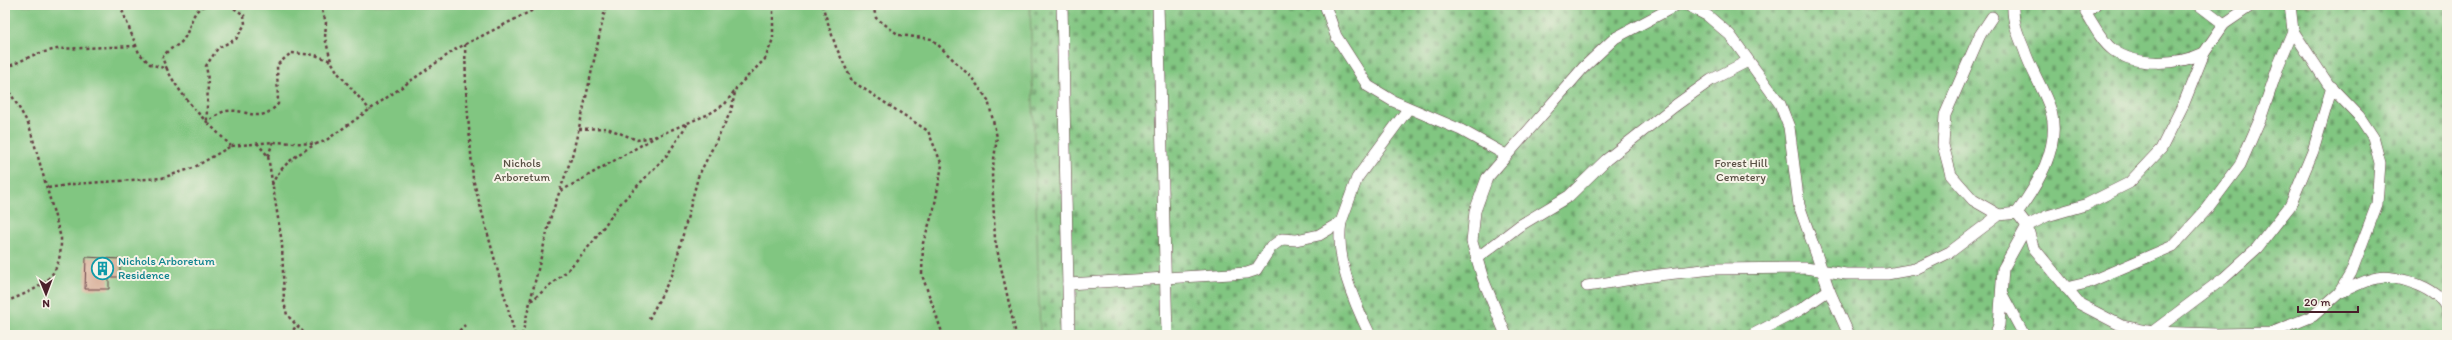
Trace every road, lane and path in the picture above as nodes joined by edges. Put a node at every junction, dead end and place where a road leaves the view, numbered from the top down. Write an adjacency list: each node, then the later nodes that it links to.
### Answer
1 (120, 5): 24 (path)
2 (207, 5): 29 (path)
3 (229, 5): 35 (path)
4 (320, 5): 26 (path)
5 (543, 5): 23 (path)
6 (606, 5): 37 (path)
7 (773, 5): 32 (path)
8 (822, 5): 73 (path)
9 (873, 5): 74 (path)
10 (1062, 5): 55 (lane)
11 (1158, 5): 54 (lane)
12 (1325, 5): 33 (lane)
13 (1676, 5): 43 (lane)
14 (1687, 5): 27 (lane)
15 (2012, 5): 48 (lane)
16 (2095, 5): 25 (lane)
17 (2199, 5): 21 (lane)
18 (2252, 5): 21 (lane)
19 (2290, 5): 22 (lane)
20 (1992, 17): 49 (lane)
21 (2224, 24): 25 (lane)
22 (2293, 30): 30 (lane); 57 (lane)
23 (465, 44): 34 (path); 71 (path)
24 (137, 46): 28 (path); 29 (path)
25 (2204, 53): 51 (lane)
26 (331, 61): 34 (path); 35 (path)
27 (1748, 61): 52 (lane); 53 (lane)
28 (5, 68)
29 (166, 69): 35 (path)
30 (2332, 87): 59 (lane); 67 (lane)
31 (5, 88): 45 (path)
32 (736, 88): 36 (path); 64 (path)
33 (1408, 109): 43 (lane); 50 (lane)
34 (370, 110): 41 (path)
35 (207, 122): 42 (path)
36 (688, 123): 38 (path); 62 (path)
37 (579, 129): 38 (path); 47 (path)
38 (659, 135): 47 (path)
39 (273, 142): 40 (path); 41 (path); 44 (path)
40 (256, 143): 42 (path); 44 (path)
41 (316, 144): 46 (path)
42 (231, 146): 45 (path)
43 (1506, 155): 52 (lane)
44 (268, 156): 46 (path)
45 (48, 188): 61 (path)
46 (272, 188): 66 (path)
47 (560, 192): 62 (path)
48 (2017, 213): 49 (lane); 51 (lane)
49 (1999, 215): 53 (lane)
50 (1341, 222): 54 (lane); 77 (lane)
51 (2027, 226): 57 (lane); 60 (lane)
52 (1477, 258): 78 (lane)
53 (1822, 270): 56 (lane); 58 (lane)
54 (1166, 278): 55 (lane); 76 (lane)
55 (1068, 284): 75 (lane)
56 (1586, 286)
57 (2066, 288): 67 (lane)
58 (1829, 290): 79 (lane); 80 (lane)
59 (2339, 293): 63 (lane); 67 (lane)
60 (2003, 296): 81 (lane); 82 (lane)
61 (5, 302)
62 (530, 302): 72 (path)
63 (2447, 312)
64 (649, 319)
65 (465, 325): 70 (path)
66 (296, 326): 68 (path); 69 (path)
67 (2150, 333)
68 (290, 335)
69 (306, 335)
70 (455, 335)
71 (515, 335)
72 (522, 335)
73 (944, 335)
74 (1016, 335)
75 (1069, 335)
76 (1167, 335)
77 (1370, 335)
78 (1506, 335)
79 (1752, 335)
80 (1849, 335)
81 (1995, 335)
82 (2024, 335)

